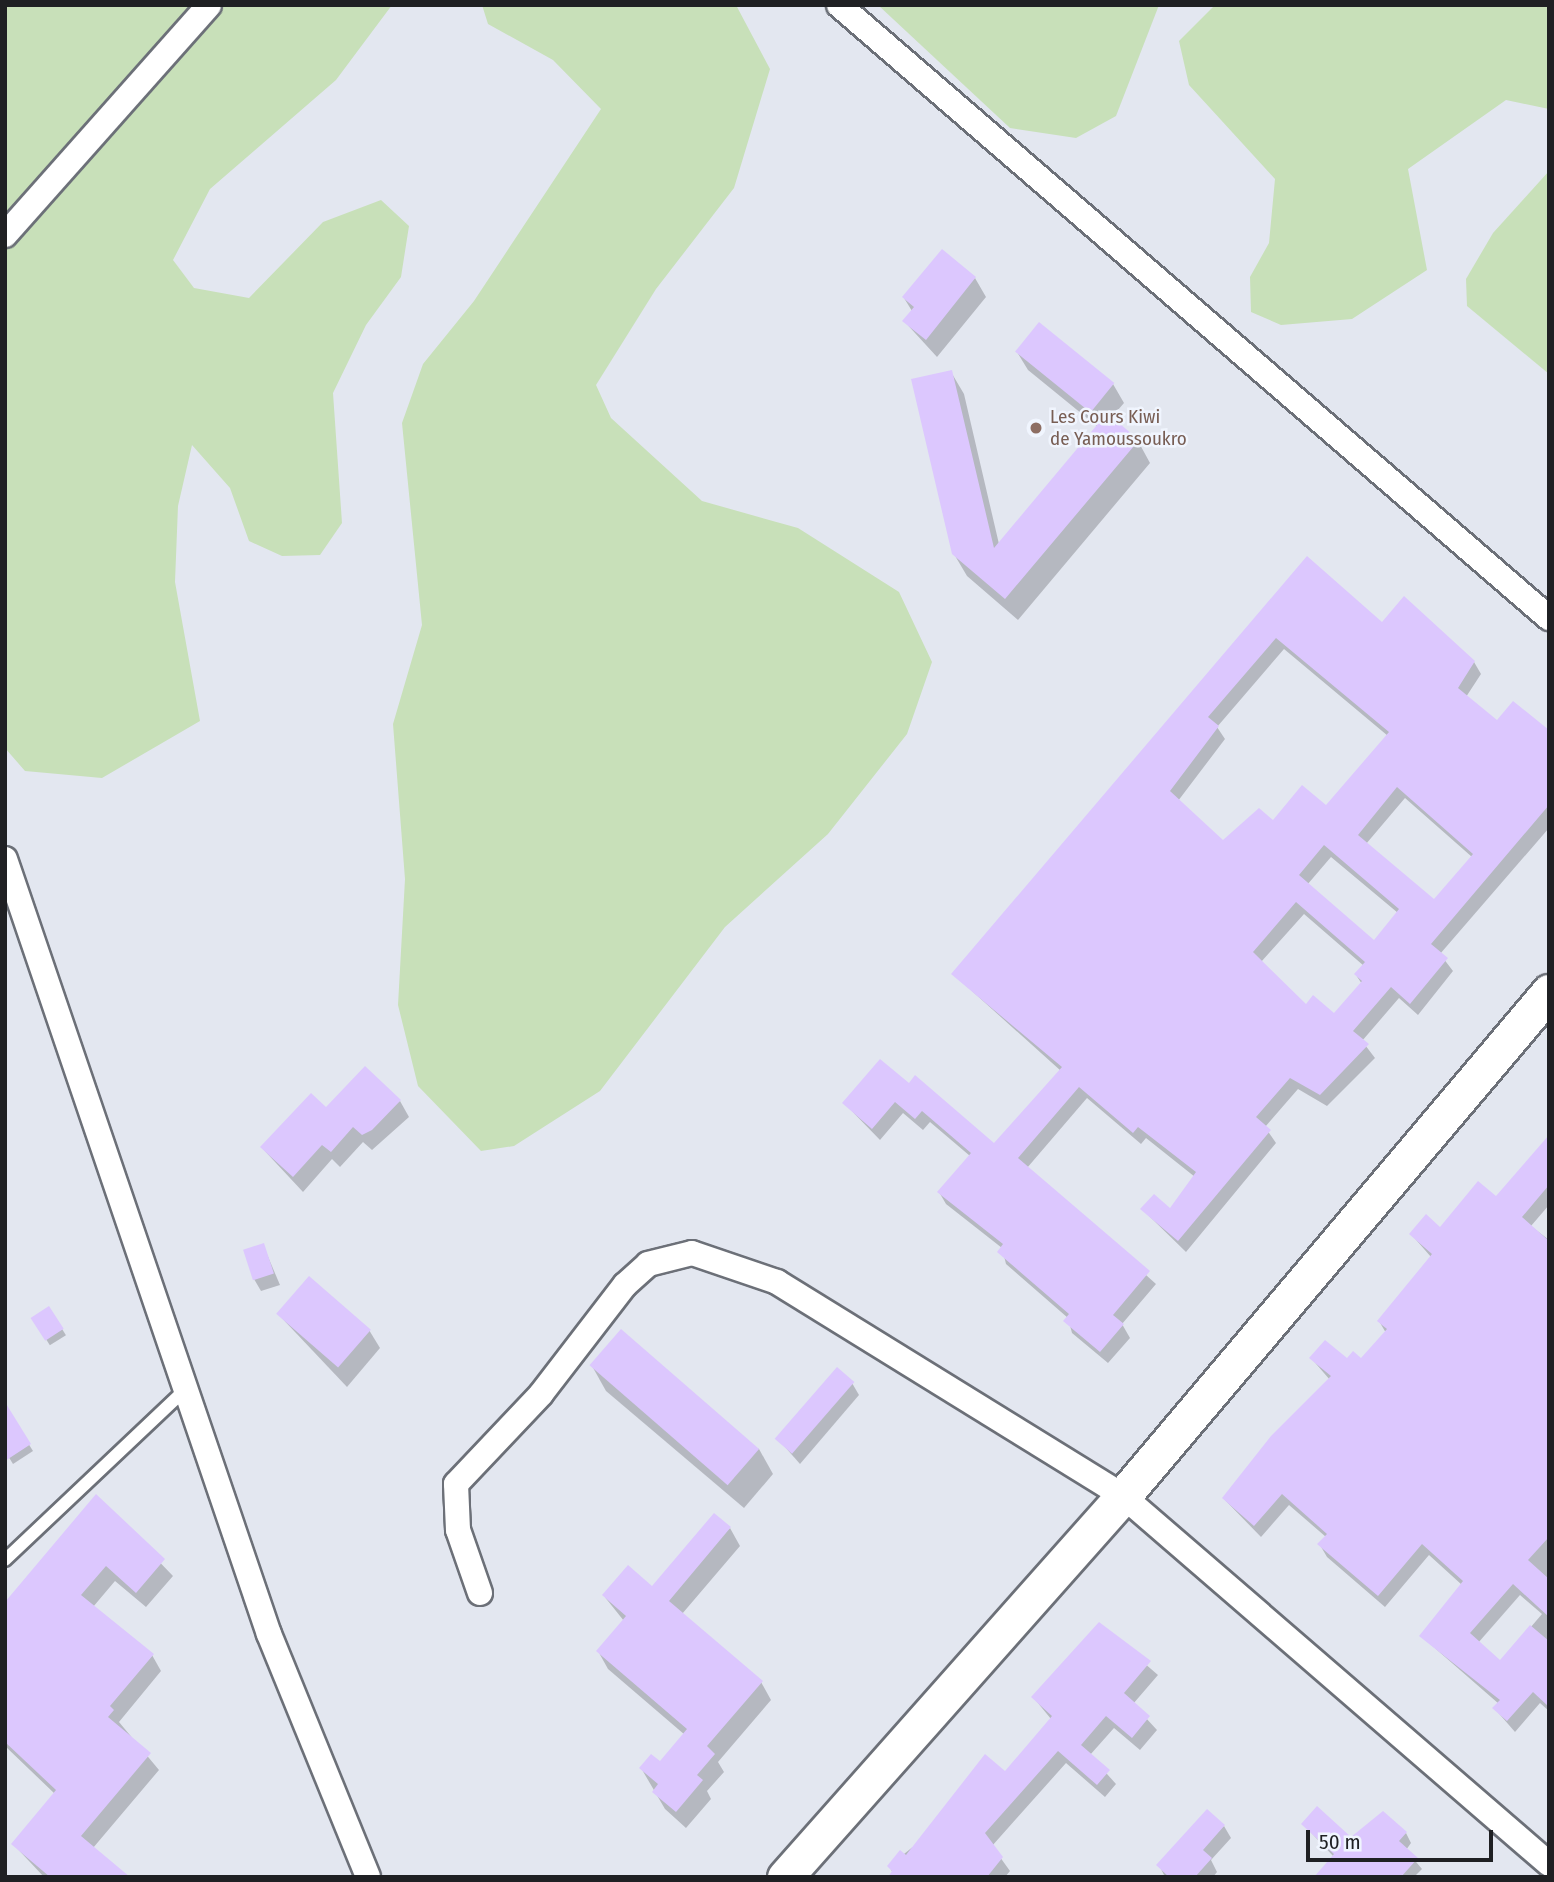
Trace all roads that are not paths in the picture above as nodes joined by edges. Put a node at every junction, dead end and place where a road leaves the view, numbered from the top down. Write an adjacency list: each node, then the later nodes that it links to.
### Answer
1 (209, 5): 3 (street)
2 (839, 5): 4 (street)
3 (5, 235)
4 (1549, 618)
5 (5, 859): 6 (street)
6 (11, 892): 8 (street)
7 (1549, 992): 9 (street)
8 (185, 1390): 10 (lane); 13 (street)
9 (1123, 1496): 11 (street); 12 (street); 14 (street)
10 (5, 1560)
11 (480, 1593)
12 (1543, 1863)
13 (368, 1877)
14 (785, 1877)

